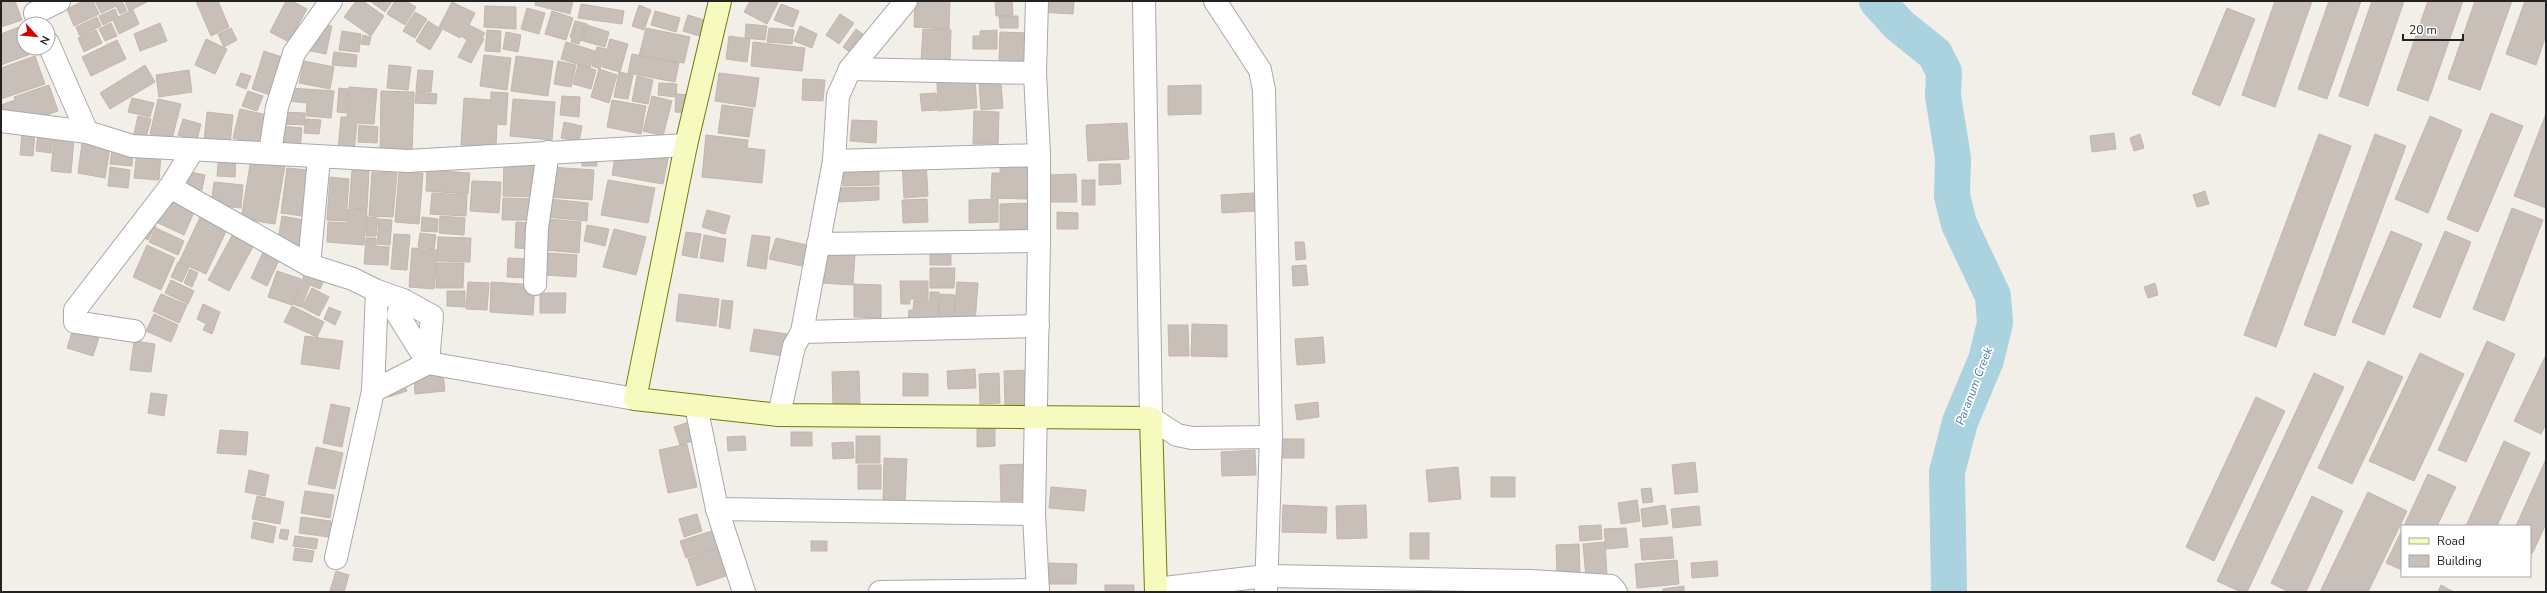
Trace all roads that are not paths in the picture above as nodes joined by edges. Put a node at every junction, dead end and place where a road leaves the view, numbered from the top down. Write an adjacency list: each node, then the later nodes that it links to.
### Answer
1 (59, 1): 8 (street)
2 (331, 1): 16 (street)
3 (720, 1): 14 (street)
4 (906, 1): 10 (street)
5 (1037, 1): 11 (street)
6 (1144, 1): 37 (street)
7 (1215, 1): 38 (street)
8 (35, 13)
9 (54, 56): 13 (street)
10 (850, 69): 11 (street); 20 (street)
11 (1035, 74): 18 (street)
12 (1, 121): 13 (street)
13 (87, 132): 15 (street)
14 (686, 145): 17 (street); 33 (street)
15 (193, 150): 16 (street); 21 (street)
16 (270, 152): 19 (street)
17 (548, 152): 19 (street); 25 (street)
18 (1039, 155): 20 (street); 22 (street)
19 (319, 158): 24 (street)
20 (834, 161): 23 (street)
21 (170, 187): 24 (street); 29 (street)
22 (1039, 241): 23 (street); 28 (street)
23 (818, 244): 30 (street)
24 (309, 265): 26 (street)
25 (535, 284)
26 (377, 291): 27 (street); 32 (street)
27 (404, 300): 31 (street); 31 (street)
28 (1038, 326): 30 (street); 36 (street)
29 (134, 331)
30 (802, 332): 35 (street)
31 (428, 363): 32 (street); 33 (street)
32 (373, 391): 41 (street)
33 (635, 399): 34 (street)
34 (696, 406): 35 (street); 39 (street)
35 (779, 415): 36 (street)
36 (1036, 418): 37 (street); 40 (street)
37 (1151, 418): 38 (street); 44 (street)
38 (1270, 437): 42 (street)
39 (717, 509): 40 (street); 45 (street)
40 (1034, 514): 43 (street)
41 (336, 558)
42 (1266, 584): 44 (street); 47 (street)
43 (1038, 591): 46 (street)
44 (1156, 591)
45 (744, 592)
46 (880, 592)
47 (1616, 592)

